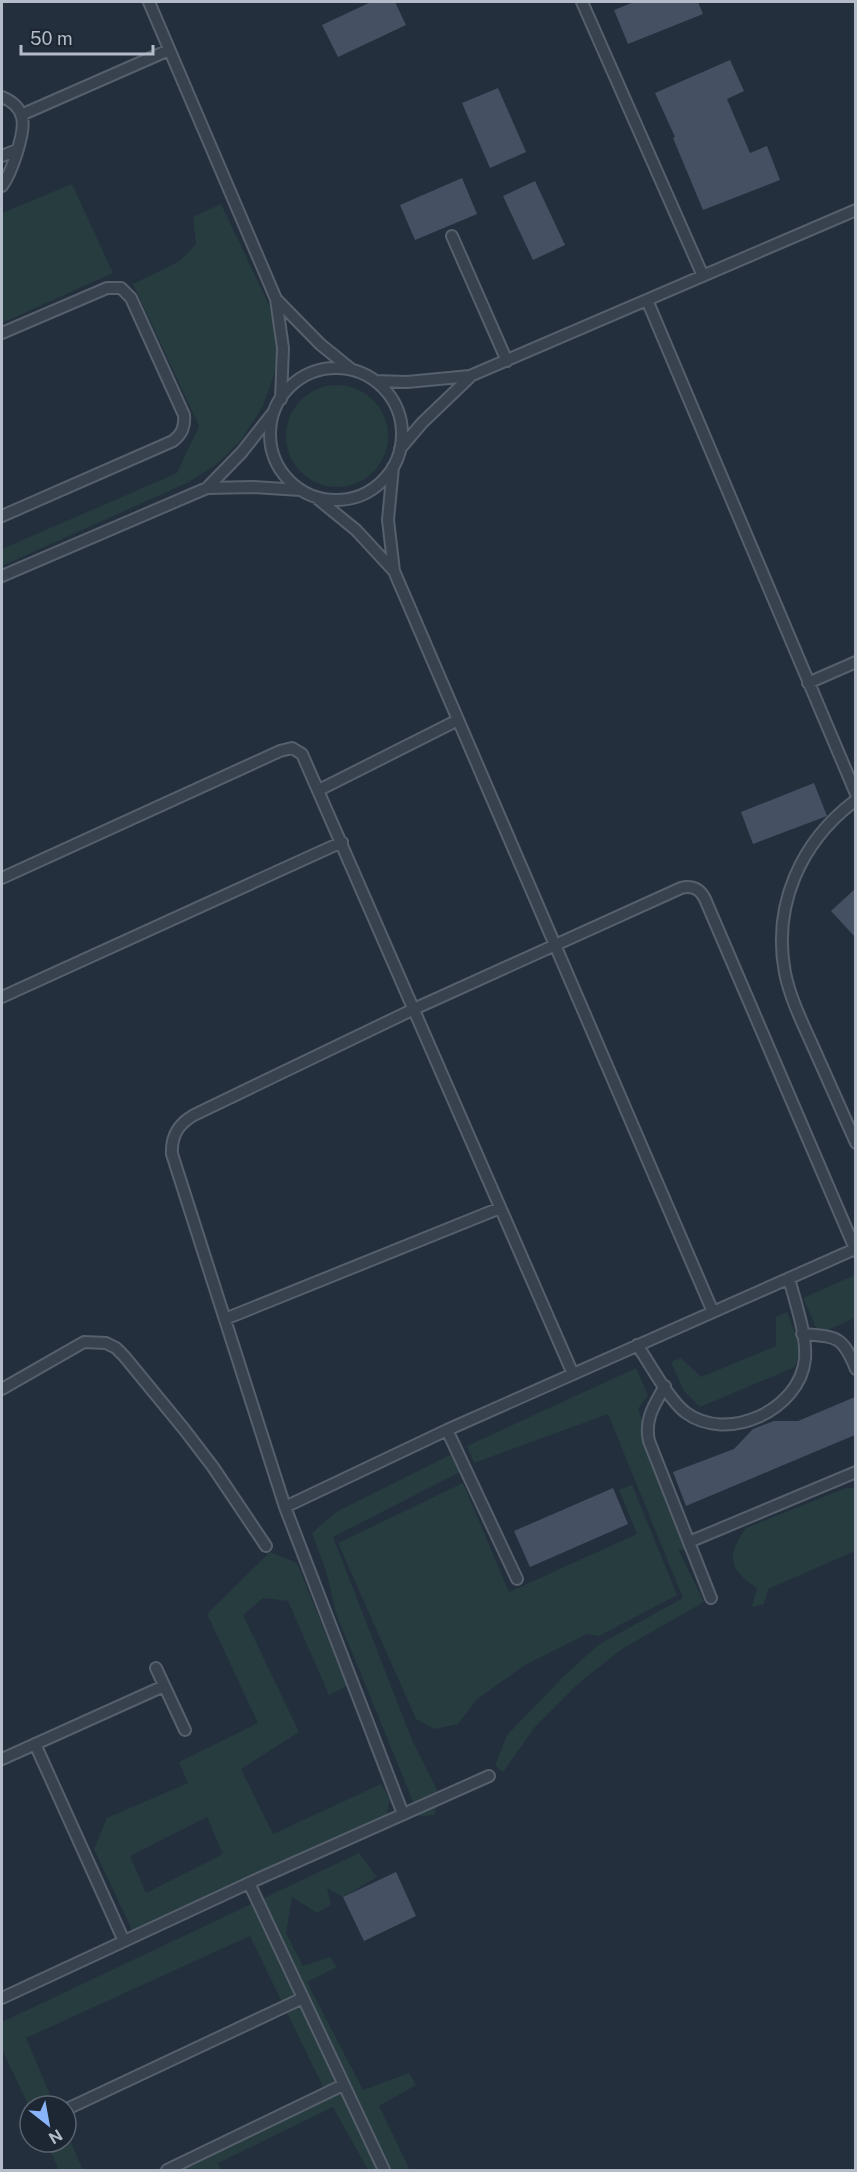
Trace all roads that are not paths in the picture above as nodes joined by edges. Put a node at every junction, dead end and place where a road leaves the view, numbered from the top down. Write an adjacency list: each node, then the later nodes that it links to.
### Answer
1 (149, 2): 3 (lane)
2 (582, 2): 11 (lane)
3 (170, 50): 5 (lane); 12 (lane)
4 (2, 98): 5 (lane)
5 (21, 115): 6 (lane)
6 (16, 150): 7 (lane); 8 (lane)
7 (2, 156)
8 (2, 186)
9 (855, 211): 11 (lane)
10 (452, 236): 15 (lane)
11 (703, 276): 13 (lane)
12 (276, 299): 16 (lane); 19 (lane)
13 (647, 300): 15 (lane); 30 (lane)
14 (2, 333): 26 (lane)
15 (507, 361): 17 (lane)
16 (352, 370): 18 (lane); 19 (lane)
17 (470, 376): 18 (lane); 21 (lane)
18 (375, 381): 21 (lane)
19 (281, 399): 20 (lane)
20 (274, 412): 23 (lane); 24 (lane)
21 (400, 449): 22 (lane)
22 (393, 467): 25 (lane); 27 (lane)
23 (207, 488): 24 (lane); 28 (lane)
24 (300, 490): 25 (lane)
25 (316, 497): 27 (lane)
26 (2, 516)
27 (394, 571): 31 (lane)
28 (2, 576)
29 (855, 662): 30 (lane)
30 (808, 683): 33 (lane)
31 (458, 720): 32 (lane); 37 (lane)
32 (320, 790): 35 (lane); 36 (lane)
33 (855, 794)
34 (855, 801): 40 (lane)
35 (342, 842): 38 (lane); 39 (lane)
36 (2, 879)
37 (555, 945): 39 (lane); 42 (lane); 44 (lane)
38 (2, 997)
39 (414, 1009): 41 (lane); 45 (lane)
40 (855, 1143)
41 (501, 1208): 45 (lane); 49 (lane)
42 (855, 1250): 43 (lane)
43 (789, 1278): 44 (lane); 46 (lane)
44 (713, 1312): 47 (lane)
45 (225, 1319): 54 (lane)
46 (803, 1339): 48 (lane); 50 (lane)
47 (637, 1345): 49 (lane); 50 (lane)
48 (855, 1369)
49 (573, 1374): 52 (lane)
50 (665, 1386): 55 (lane)
51 (2, 1389): 56 (lane)
52 (447, 1430): 54 (lane); 57 (lane)
53 (855, 1472): 55 (lane)
54 (285, 1507): 65 (lane)
55 (689, 1542): 58 (lane)
56 (266, 1546)
57 (517, 1579)
58 (711, 1598)
59 (156, 1668): 60 (lane)
60 (164, 1686): 61 (lane); 62 (lane)
61 (185, 1730)
62 (35, 1744): 63 (lane); 67 (lane)
63 (2, 1759)
64 (489, 1776): 65 (lane)
65 (403, 1814): 66 (lane)
66 (249, 1883): 67 (lane); 69 (lane)
67 (124, 1941): 68 (lane)
68 (2, 1998)
69 (303, 1998): 70 (lane); 71 (lane)
70 (343, 2085): 72 (lane); 73 (lane)
71 (78, 2104)
72 (167, 2170)
73 (384, 2170)

